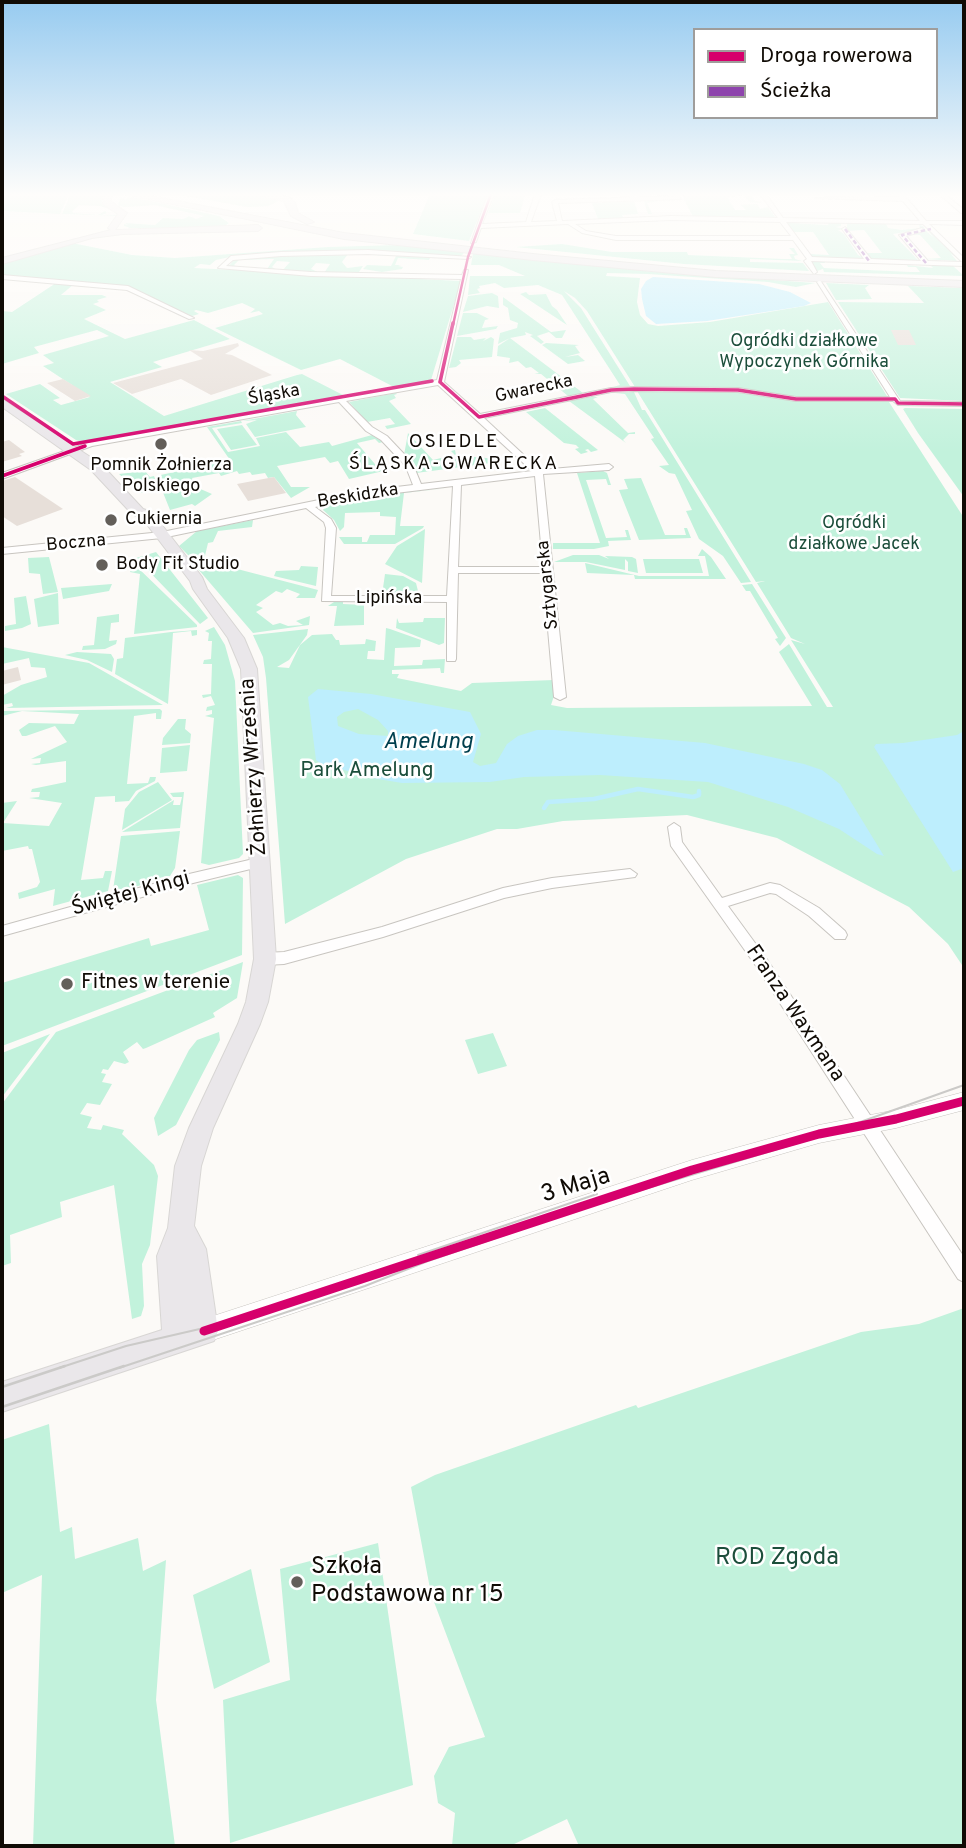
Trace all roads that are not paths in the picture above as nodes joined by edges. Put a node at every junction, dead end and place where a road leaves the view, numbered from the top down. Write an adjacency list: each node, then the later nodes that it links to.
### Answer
1 (39, 280): 7 (street)
2 (464, 280): 8 (street)
3 (849, 280): 6 (main road)
4 (918, 280): 6 (main road)
5 (820, 282): 10 (street)
6 (964, 283)
7 (191, 318)
8 (440, 382): 9 (street, Śląska); 13 (street, Gwarecka)
9 (341, 400): 14 (street, Śląska); 19 (street)
10 (896, 401): 12 (street, Gwarecka); 13 (street, Gwarecka)
11 (2, 402): 14 (main road, Żołnierzy Września)
12 (964, 404)
13 (479, 417): 16 (street, Gwarecka)
14 (72, 450): 17 (street, Śląska); 21 (main road, Żołnierzy Września)
15 (609, 467): 16 (street, Beskidzka)
16 (539, 474): 18 (street, Beskidzka); 24 (street, Sztygarska)
17 (2, 476)
18 (457, 483): 19 (street, Beskidzka); 23 (street, Lipińska)
19 (418, 488): 20 (street, Beskidzka)
20 (307, 505): 21 (street, Beskidzka); 25 (street, Lipińska)
21 (156, 536): 22 (street, Boczna); 29 (main road, Żołnierzy Września)
22 (2, 551)
23 (455, 570): 24 (street); 25 (street, Lipińska)
24 (548, 570): 27 (street, Sztygarska)
25 (453, 599): 26 (street, Lipińska)
26 (452, 659)
27 (560, 697)
28 (674, 827): 31 (street, Franza Waxmana)
29 (262, 862): 32 (street, Świętej Kingi); 34 (main road, Żołnierzy Września)
30 (630, 874): 34 (street)
31 (718, 904): 33 (street); 36 (street, Franza Waxmana)
32 (2, 931)
33 (840, 935)
34 (265, 959): 38 (main road, Żołnierzy Września)
35 (964, 1101): 36 (street, 3 Maja)
36 (869, 1124): 37 (street, Franza Waxmana); 38 (street, 3 Maja)
37 (964, 1273)
38 (191, 1335): 39 (main road, 3 Maja)
39 (2, 1397)

